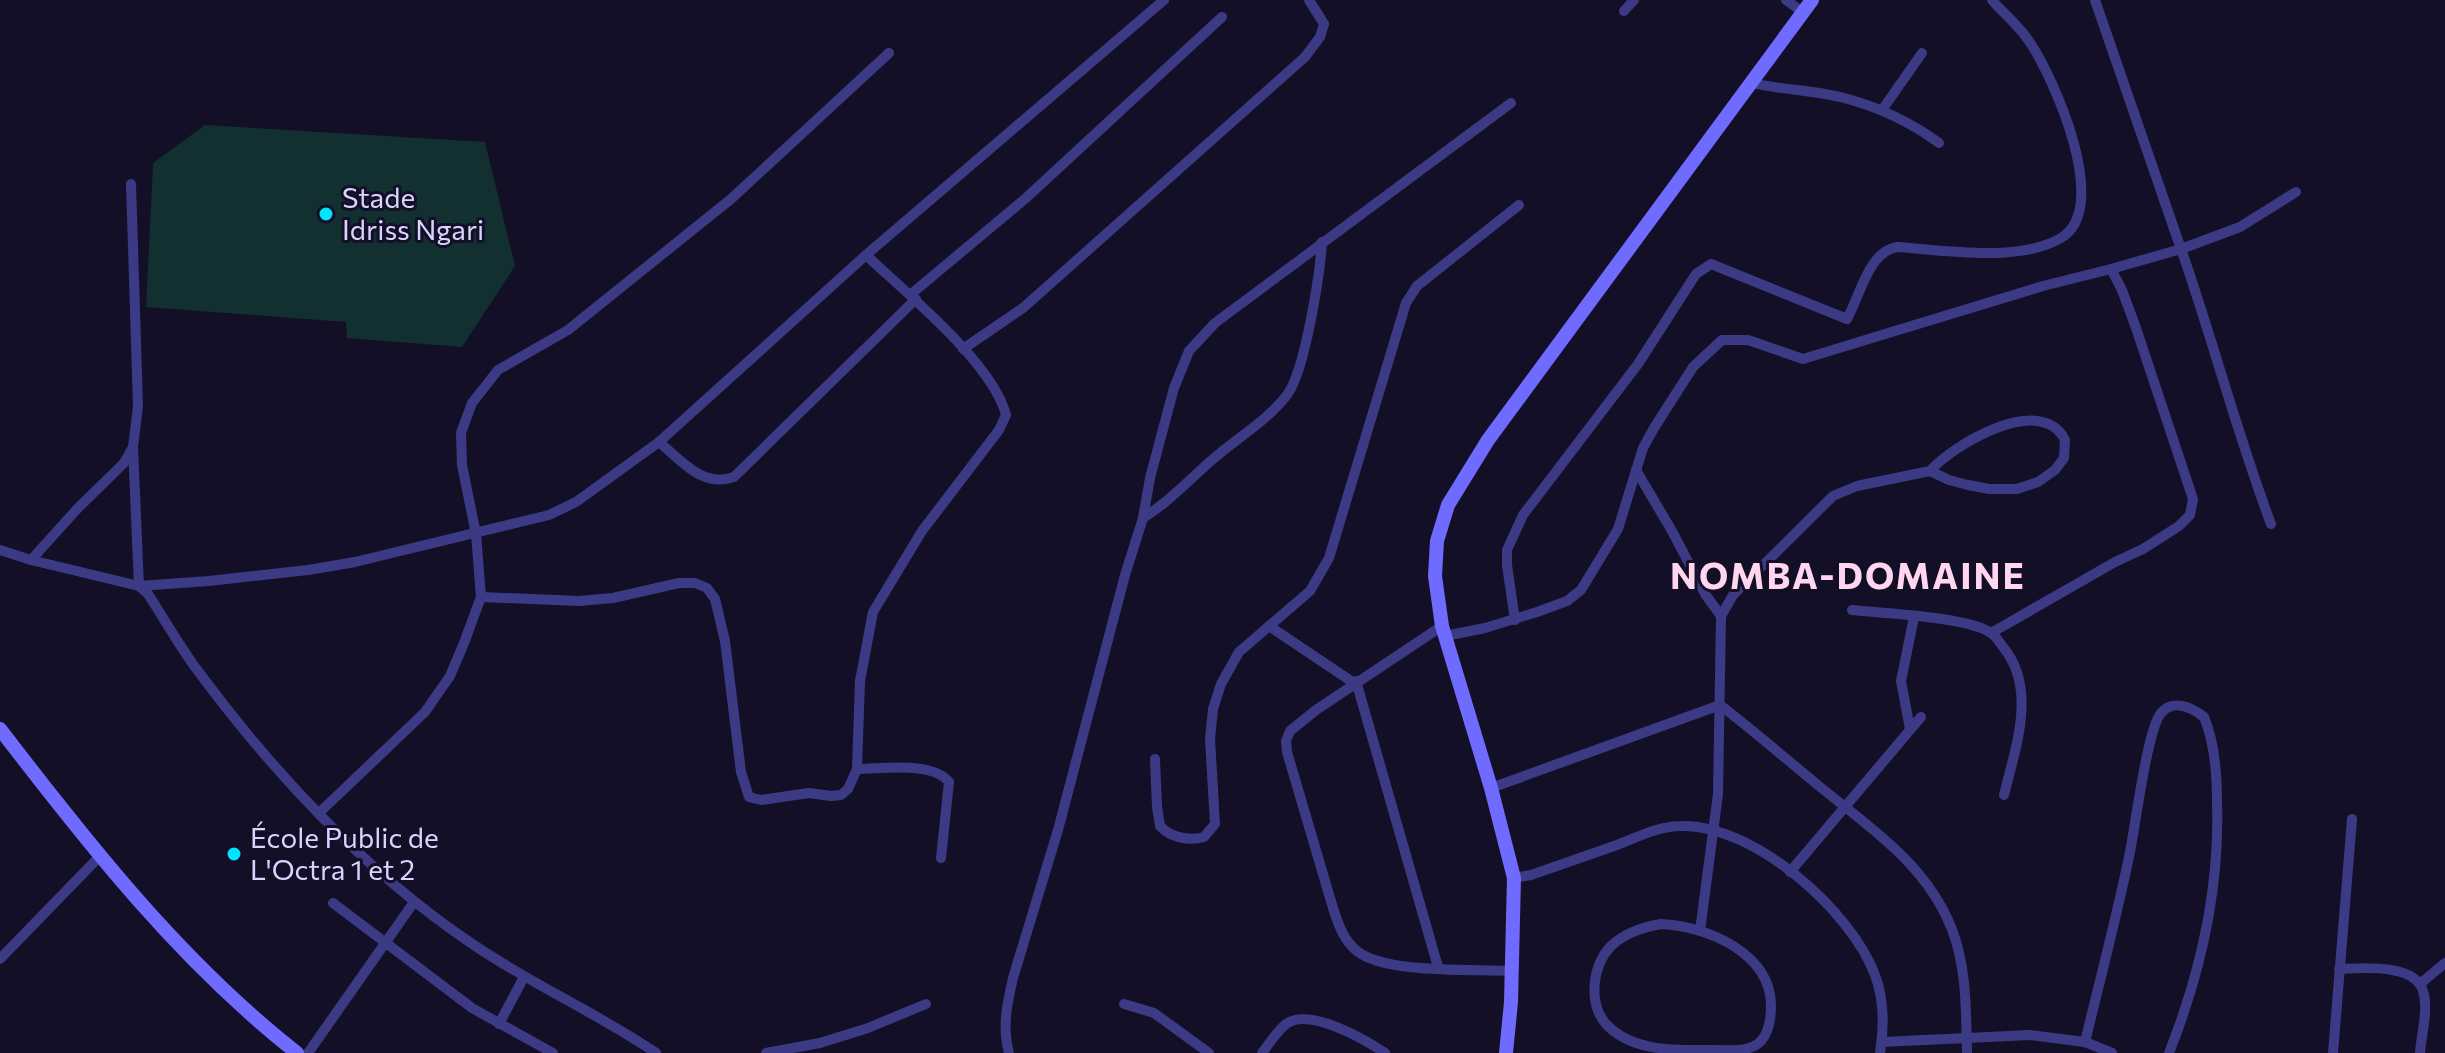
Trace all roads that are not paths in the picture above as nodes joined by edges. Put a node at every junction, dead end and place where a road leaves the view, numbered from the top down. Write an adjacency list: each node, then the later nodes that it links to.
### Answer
1 (1164, 0): 21 (street)
2 (1309, 0): 24 (street)
3 (1634, 0): 8 (street)
4 (1786, 0): 7 (street)
5 (1992, 0): 39 (street)
6 (2095, 0): 20 (street)
7 (1808, 6): 12 (street)
8 (1624, 11)
9 (1222, 17): 23 (street)
10 (889, 53): 31 (street)
11 (1922, 53): 14 (street)
12 (1752, 83): 14 (street); 41 (street)
13 (1511, 103): 19 (street)
14 (1882, 110): 15 (street)
15 (1939, 143)
16 (131, 184): 26 (street)
17 (2296, 192): 20 (street)
18 (1519, 205): 40 (street)
19 (1322, 242): 29 (street); 29 (street)
20 (2181, 249): 22 (street); 30 (street)
21 (866, 255): 23 (street); 25 (street)
22 (2111, 269): 27 (street); 42 (street)
23 (913, 297): 24 (street); 25 (street)
24 (963, 349): 49 (street)
25 (659, 442): 31 (street)
26 (133, 447): 33 (street); 34 (street)
27 (1636, 470): 37 (street); 39 (street)
28 (1930, 471): 28 (street); 37 (street)
29 (1143, 518): 84 (street)
30 (2271, 524)
31 (476, 534): 34 (street); 35 (street)
32 (0, 550): 33 (street)
33 (31, 560): 34 (street)
34 (139, 586): 53 (street)
35 (481, 597): 49 (street); 53 (street)
36 (1852, 610): 38 (street)
37 (1721, 616): 44 (street)
38 (1914, 617): 42 (street); 47 (street)
39 (1515, 620): 41 (street)
40 (1269, 626): 43 (street); 48 (street)
41 (1443, 631): 43 (street); 50 (street)
42 (1991, 633): 51 (street)
43 (1355, 682): 66 (street); 66 (street)
44 (1720, 705): 50 (street); 52 (street); 55 (street)
45 (1921, 717): 47 (street)
46 (0, 729): 56 (street)
47 (1910, 729): 52 (street)
48 (1155, 759)
49 (857, 769): 57 (street)
50 (1491, 788): 59 (street)
51 (2004, 795)
52 (1845, 806): 58 (street); 74 (street)
53 (320, 812): 60 (street)
54 (2352, 819): 67 (street)
55 (1715, 830): 58 (street); 59 (street); 62 (street)
56 (100, 856): 64 (street); 79 (street)
57 (941, 858)
58 (1790, 872): 76 (street)
59 (1514, 878): 68 (street)
60 (414, 902): 63 (street); 69 (street)
61 (333, 903): 63 (street)
62 (1700, 931): 78 (street); 78 (street)
63 (384, 944): 73 (street); 80 (street)
64 (0, 959)
65 (2445, 963): 70 (street)
66 (1438, 967): 68 (street)
67 (2339, 969): 70 (street); 92 (street)
68 (1511, 971): 88 (street)
69 (524, 977): 73 (street); 77 (street)
70 (2420, 984): 93 (street)
71 (926, 1004): 83 (street)
72 (1124, 1004): 85 (street)
73 (499, 1024): 81 (street)
74 (1967, 1039): 75 (street); 76 (street); 89 (street)
75 (2085, 1042): 90 (street); 91 (street)
76 (1881, 1048)
77 (641, 1049): 82 (street)
78 (1658, 1051)
79 (297, 1053)
80 (308, 1053)
81 (553, 1053)
82 (656, 1053)
83 (766, 1053)
84 (1009, 1053)
85 (1209, 1053)
86 (1262, 1053): 87 (street)
87 (1385, 1053)
88 (1506, 1053)
89 (1967, 1053)
90 (2112, 1053)
91 (2169, 1053)
92 (2333, 1053)
93 (2420, 1053)

